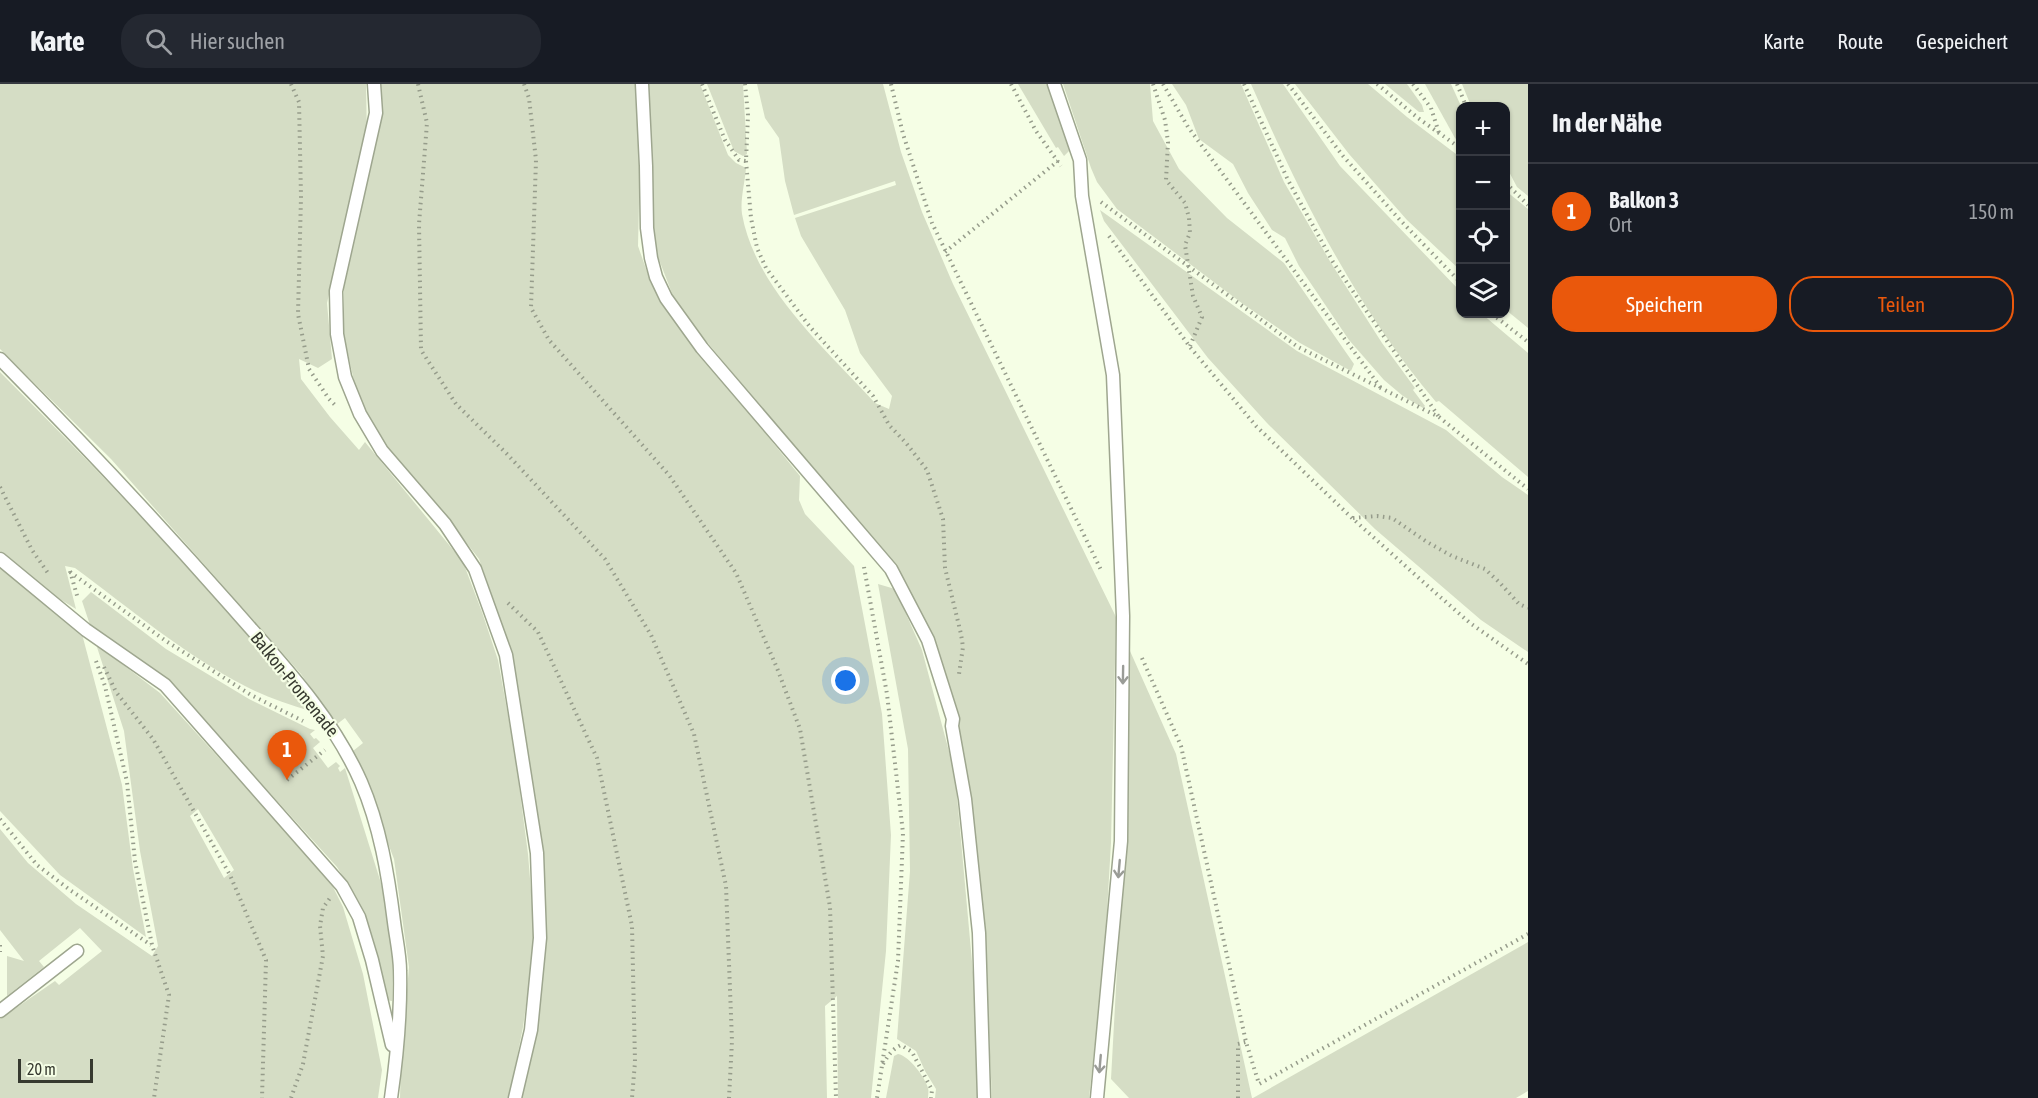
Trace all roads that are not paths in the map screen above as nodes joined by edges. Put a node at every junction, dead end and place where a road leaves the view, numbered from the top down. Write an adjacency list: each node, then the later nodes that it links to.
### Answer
1 (374, 84): 11 (lane)
2 (642, 84): 12 (lane)
3 (1054, 84): 13 (lane, one-way to 13)
4 (0, 359): 8 (lane, Balkon-Promenade)
5 (0, 559): 8 (lane)
6 (77, 951): 7 (lane)
7 (0, 1011)
8 (396, 1060): 9 (lane, Balkon-Promenade); 10 (lane)
9 (391, 1098)
10 (396, 1098)
11 (515, 1098)
12 (984, 1098)
13 (1097, 1098)

